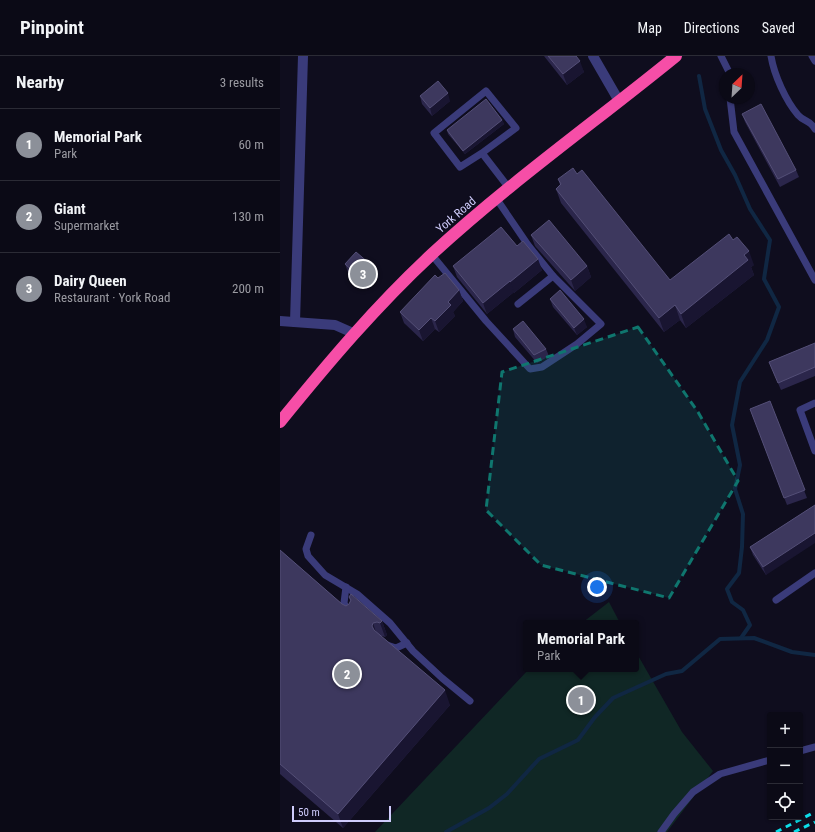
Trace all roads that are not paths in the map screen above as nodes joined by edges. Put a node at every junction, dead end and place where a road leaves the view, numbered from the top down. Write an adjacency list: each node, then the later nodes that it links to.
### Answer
1 (303, 56): 20 (street)
2 (594, 56): 9 (street)
3 (676, 56): 9 (highway, York Road)
4 (721, 56): 8 (lane)
5 (771, 56): 11 (lane)
6 (812, 56): 7 (lane)
7 (815, 61)
8 (727, 68)
9 (619, 101): 13 (highway, York Road)
10 (731, 104): 17 (lane)
11 (814, 125)
12 (482, 153): 12 (lane); 13 (lane)
13 (509, 188): 14 (highway, York Road)
14 (496, 198): 15 (highway, York Road); 16 (lane)
15 (432, 255): 16 (lane); 21 (highway, York Road)
16 (553, 276): 18 (lane)
17 (815, 280)
18 (518, 304)
19 (280, 321): 20 (street)
20 (295, 322): 21 (street)
21 (353, 333): 23 (highway, York Road)
22 (815, 403): 24 (lane)
23 (280, 422)
24 (815, 451)
25 (311, 535): 27 (lane)
26 (815, 573): 28 (lane)
27 (346, 587): 29 (lane); 31 (lane)
28 (776, 600)
29 (351, 615)
30 (382, 641): 31 (lane)
31 (407, 644): 32 (lane)
32 (470, 701)
33 (815, 747): 34 (lane)
34 (803, 750)
35 (767, 761): 36 (lane)
36 (661, 832)

